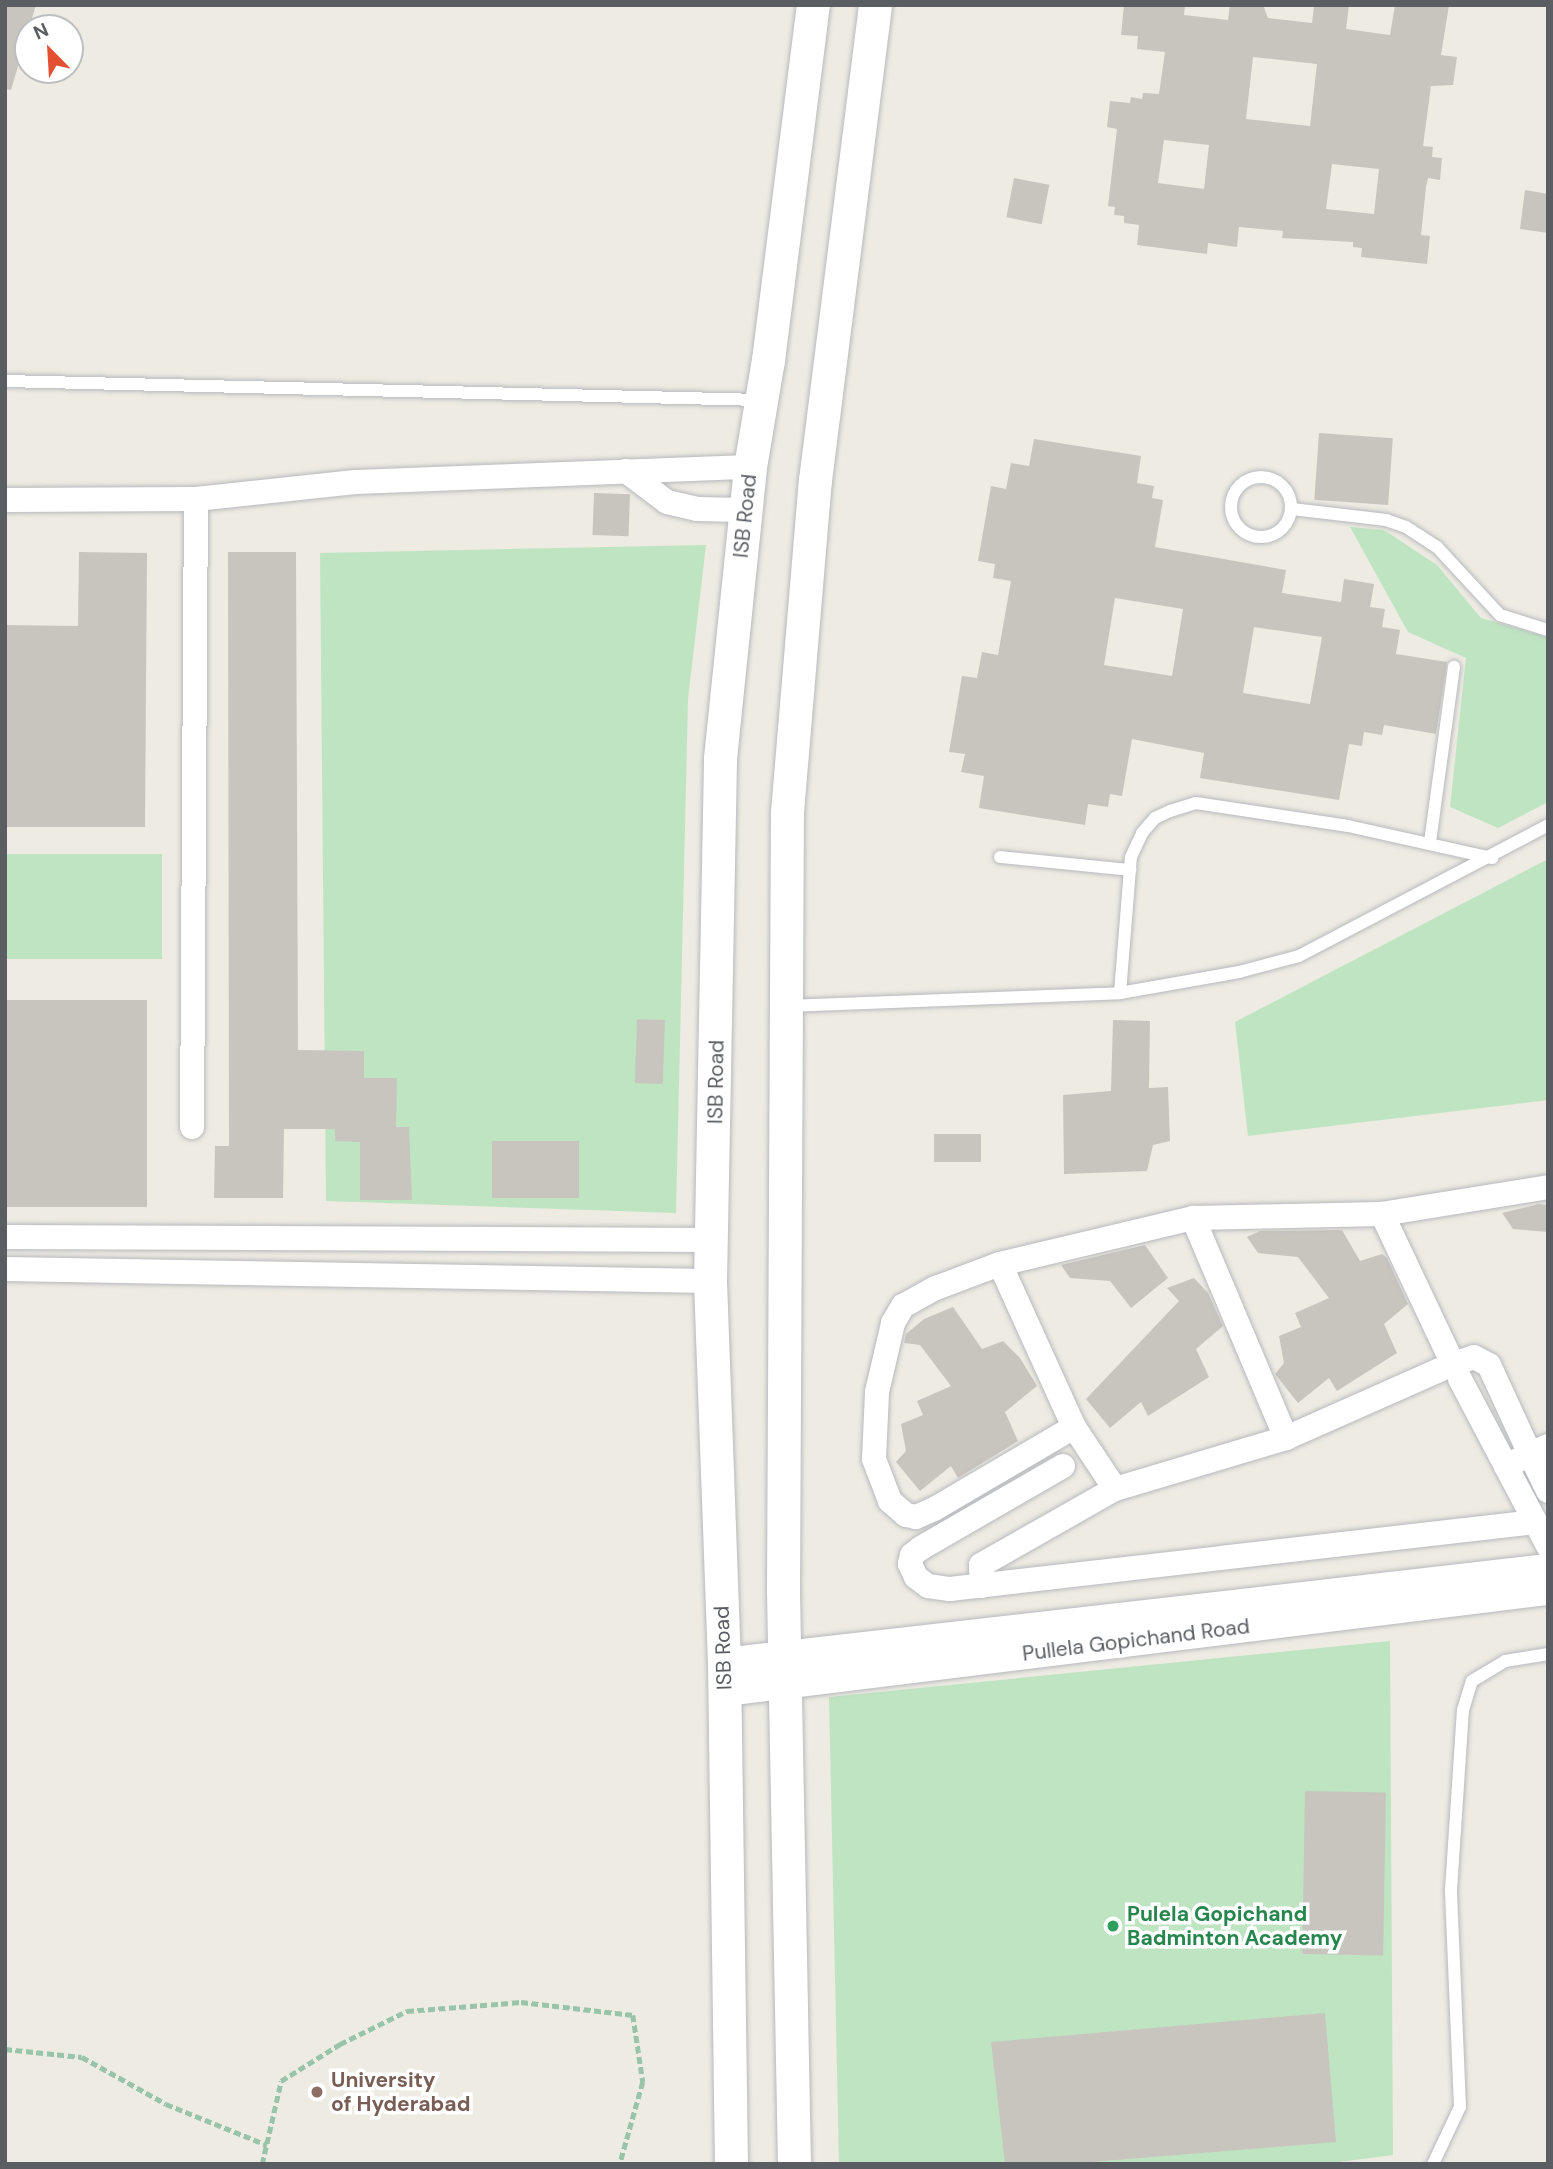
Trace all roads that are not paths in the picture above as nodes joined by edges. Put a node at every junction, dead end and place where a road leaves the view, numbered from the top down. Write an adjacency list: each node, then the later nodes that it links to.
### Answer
1 (813, 5): 4 (main road, ISB Road)
2 (875, 5): 19 (main road)
3 (5, 381): 4 (lane)
4 (761, 400): 5 (main road, ISB Road)
5 (750, 467): 6 (street); 10 (main road, ISB Road)
6 (626, 471): 7 (street); 10 (street)
7 (196, 499): 8 (street); 20 (street)
8 (5, 500)
9 (1292, 509): 9 (lane); 11 (lane)
10 (745, 510): 25 (main road, ISB Road)
11 (1548, 630)
12 (1454, 667): 14 (lane)
13 (1548, 825): 16 (lane)
14 (1430, 842): 16 (lane); 17 (lane)
15 (1000, 857): 17 (lane)
16 (1492, 858): 18 (lane)
17 (1130, 870): 18 (lane)
18 (1120, 993): 19 (lane)
19 (784, 1006): 44 (main road)
20 (192, 1127)
21 (1548, 1187): 22 (street)
22 (1382, 1214): 23 (street); 29 (street)
23 (1193, 1218): 26 (street); 31 (street)
24 (5, 1237): 25 (street)
25 (714, 1240): 28 (main road, ISB Road)
26 (1000, 1264): 30 (street); 30 (street)
27 (5, 1269): 28 (street)
28 (710, 1281): 45 (main road, ISB Road)
29 (1457, 1371): 31 (street); 32 (street); 34 (street)
30 (1074, 1427): 35 (street)
31 (1286, 1438): 35 (street)
32 (1539, 1450): 34 (street); 36 (street)
33 (1063, 1466): 40 (street)
34 (1506, 1466): 37 (street)
35 (1115, 1489): 40 (street)
36 (1548, 1490)
37 (1535, 1522): 38 (street); 40 (street)
38 (1548, 1546)
39 (1548, 1569): 42 (street, Pullela Gopichand Road)
40 (982, 1586)
41 (1548, 1590): 42 (street, Pullela Gopichand Road)
42 (1336, 1605): 44 (street, Pullela Gopichand Road)
43 (1548, 1654): 48 (lane)
44 (786, 1669): 45 (street, Pullela Gopichand Road); 47 (main road)
45 (724, 1677): 46 (main road, ISB Road)
46 (731, 2164)
47 (794, 2164)
48 (1433, 2164)

